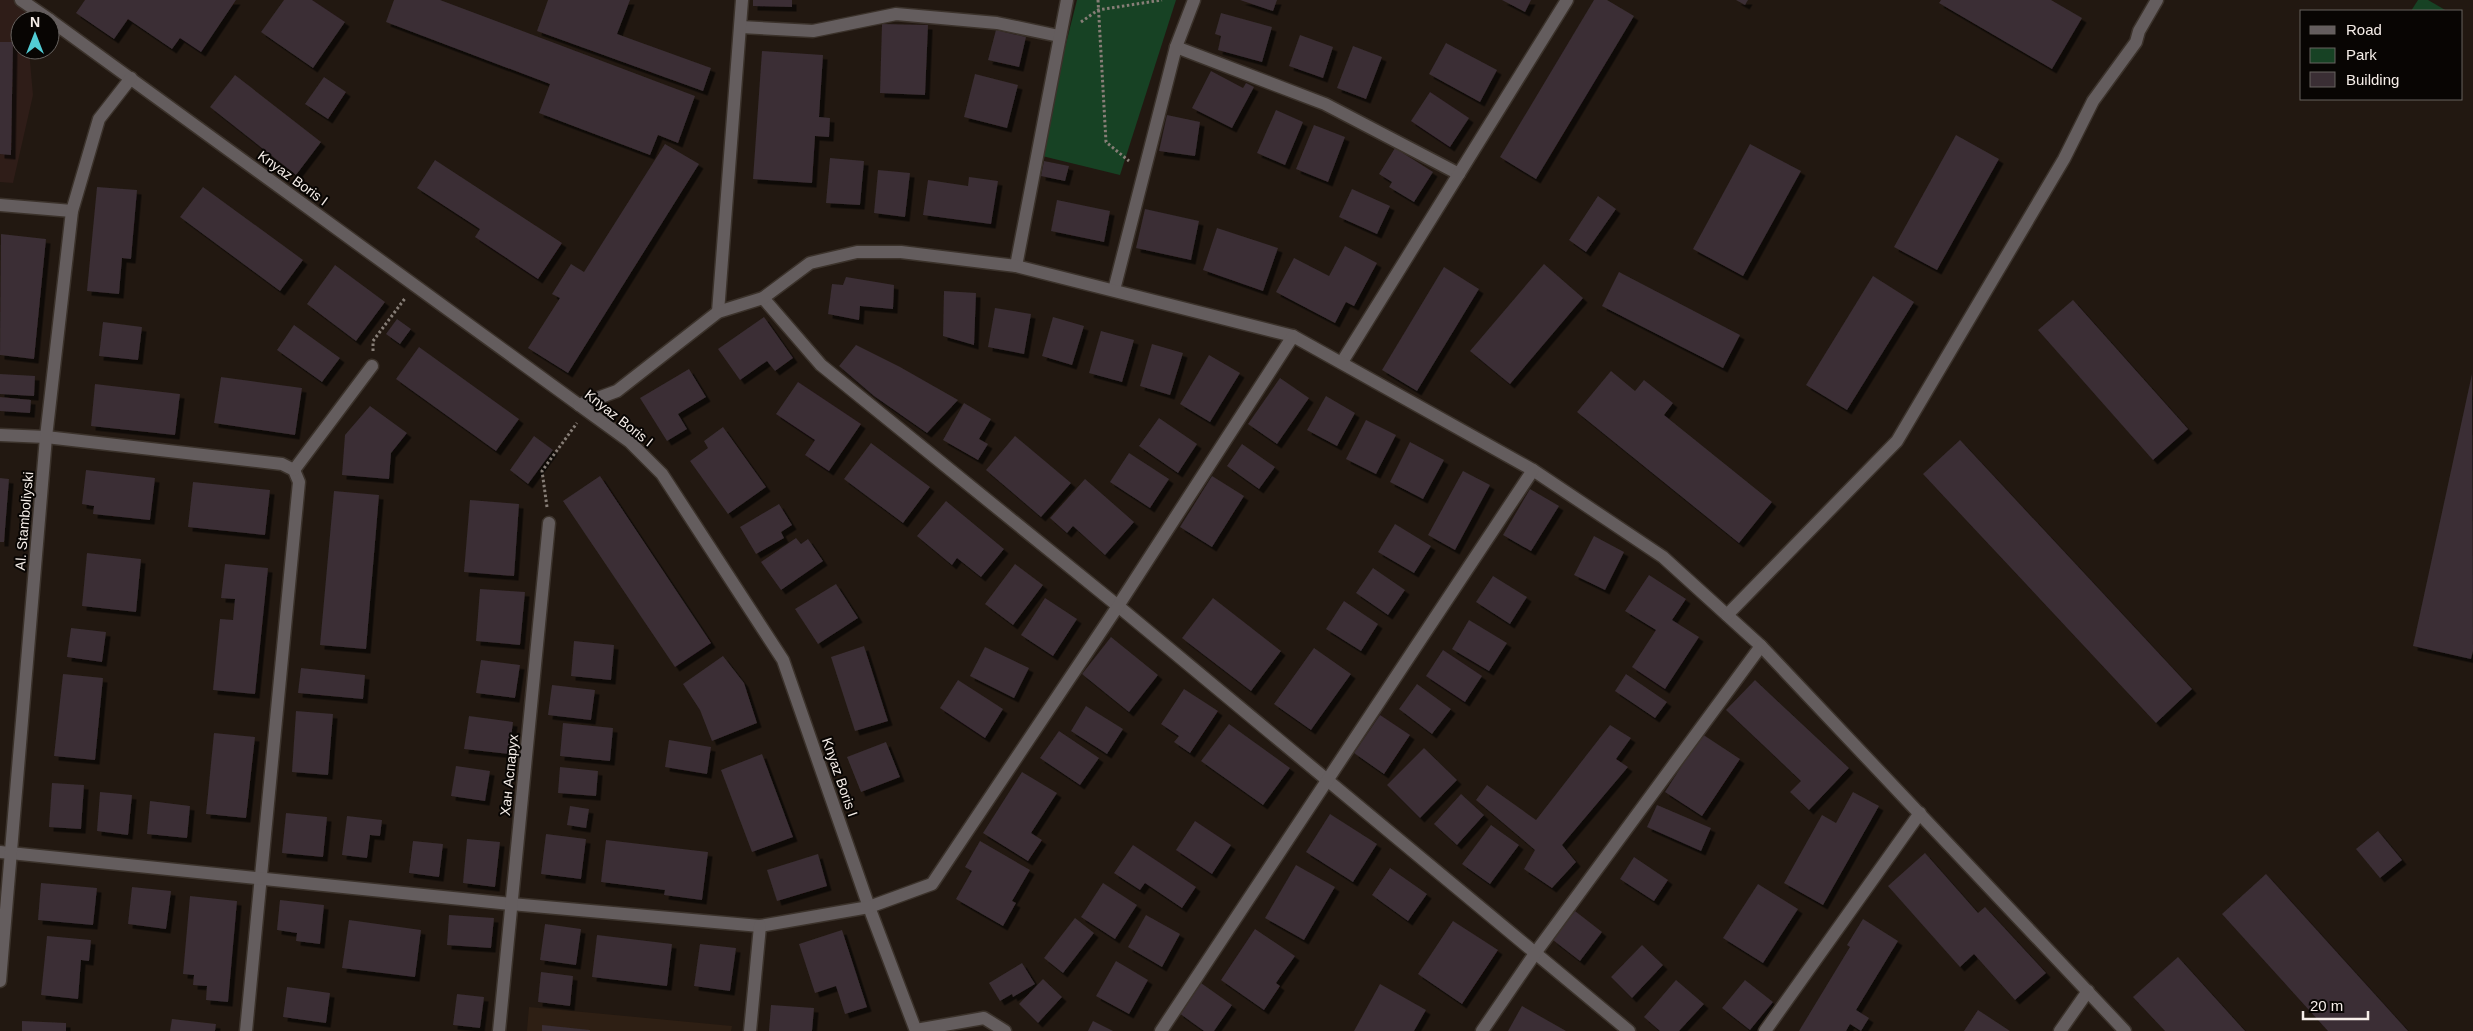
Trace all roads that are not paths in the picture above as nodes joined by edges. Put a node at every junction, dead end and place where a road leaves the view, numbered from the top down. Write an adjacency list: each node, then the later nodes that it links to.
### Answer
1 (21, 0): 7 (street, Knyaz Boris I)
2 (742, 0): 9 (street)
3 (1067, 0): 10 (street)
4 (1194, 0): 11 (street)
5 (1568, 0): 13 (street)
6 (2157, 0): 30 (street)
7 (36, 10)
8 (60, 27): 12 (street, Knyaz Boris I)
9 (741, 27): 10 (street); 19 (street)
10 (1059, 36): 16 (street)
11 (1176, 47): 13 (street); 17 (street)
12 (131, 78): 15 (street, Al. Stamboliyski); 23 (street, Knyaz Boris I)
13 (1459, 174): 21 (street)
14 (0, 205): 15 (street)
15 (72, 210): 25 (street, Al. Stamboliyski)
16 (1016, 266): 17 (street); 18 (street)
17 (1114, 290): 20 (street)
18 (763, 298): 19 (street); 29 (street)
19 (718, 312): 23 (street)
20 (1293, 336): 21 (street); 29 (street)
21 (1342, 362): 27 (street)
22 (372, 366): 26 (street)
23 (582, 408): 37 (street, Knyaz Boris I)
24 (0, 435): 25 (street)
25 (46, 438): 26 (street); 34 (street, Al. Stamboliyski)
26 (294, 470): 35 (street)
27 (1533, 470): 30 (street); 32 (street)
28 (549, 523): 36 (street, Хан Аспарух)
29 (1118, 606): 32 (street); 37 (street)
30 (1727, 615): 31 (street)
31 (1761, 646): 33 (street); 39 (street)
32 (1327, 780): 39 (street); 47 (street)
33 (1920, 813): 41 (street); 50 (street)
34 (6, 852): 35 (street); 40 (street, Al. Stamboliyski)
35 (262, 880): 36 (street); 42 (street)
36 (511, 904): 38 (street); 43 (street, Хан Аспарух)
37 (869, 907): 38 (street); 45 (street, Knyaz Boris I)
38 (760, 926): 44 (street)
39 (1536, 952): 48 (street); 49 (street)
40 (0, 981)
41 (2088, 991): 51 (street); 52 (street)
42 (246, 1031)
43 (499, 1031)
44 (750, 1031)
45 (916, 1031): 46 (street)
46 (1005, 1031)
47 (1162, 1031)
48 (1482, 1031)
49 (1629, 1031)
50 (1766, 1031)
51 (2060, 1031)
52 (2125, 1031)

